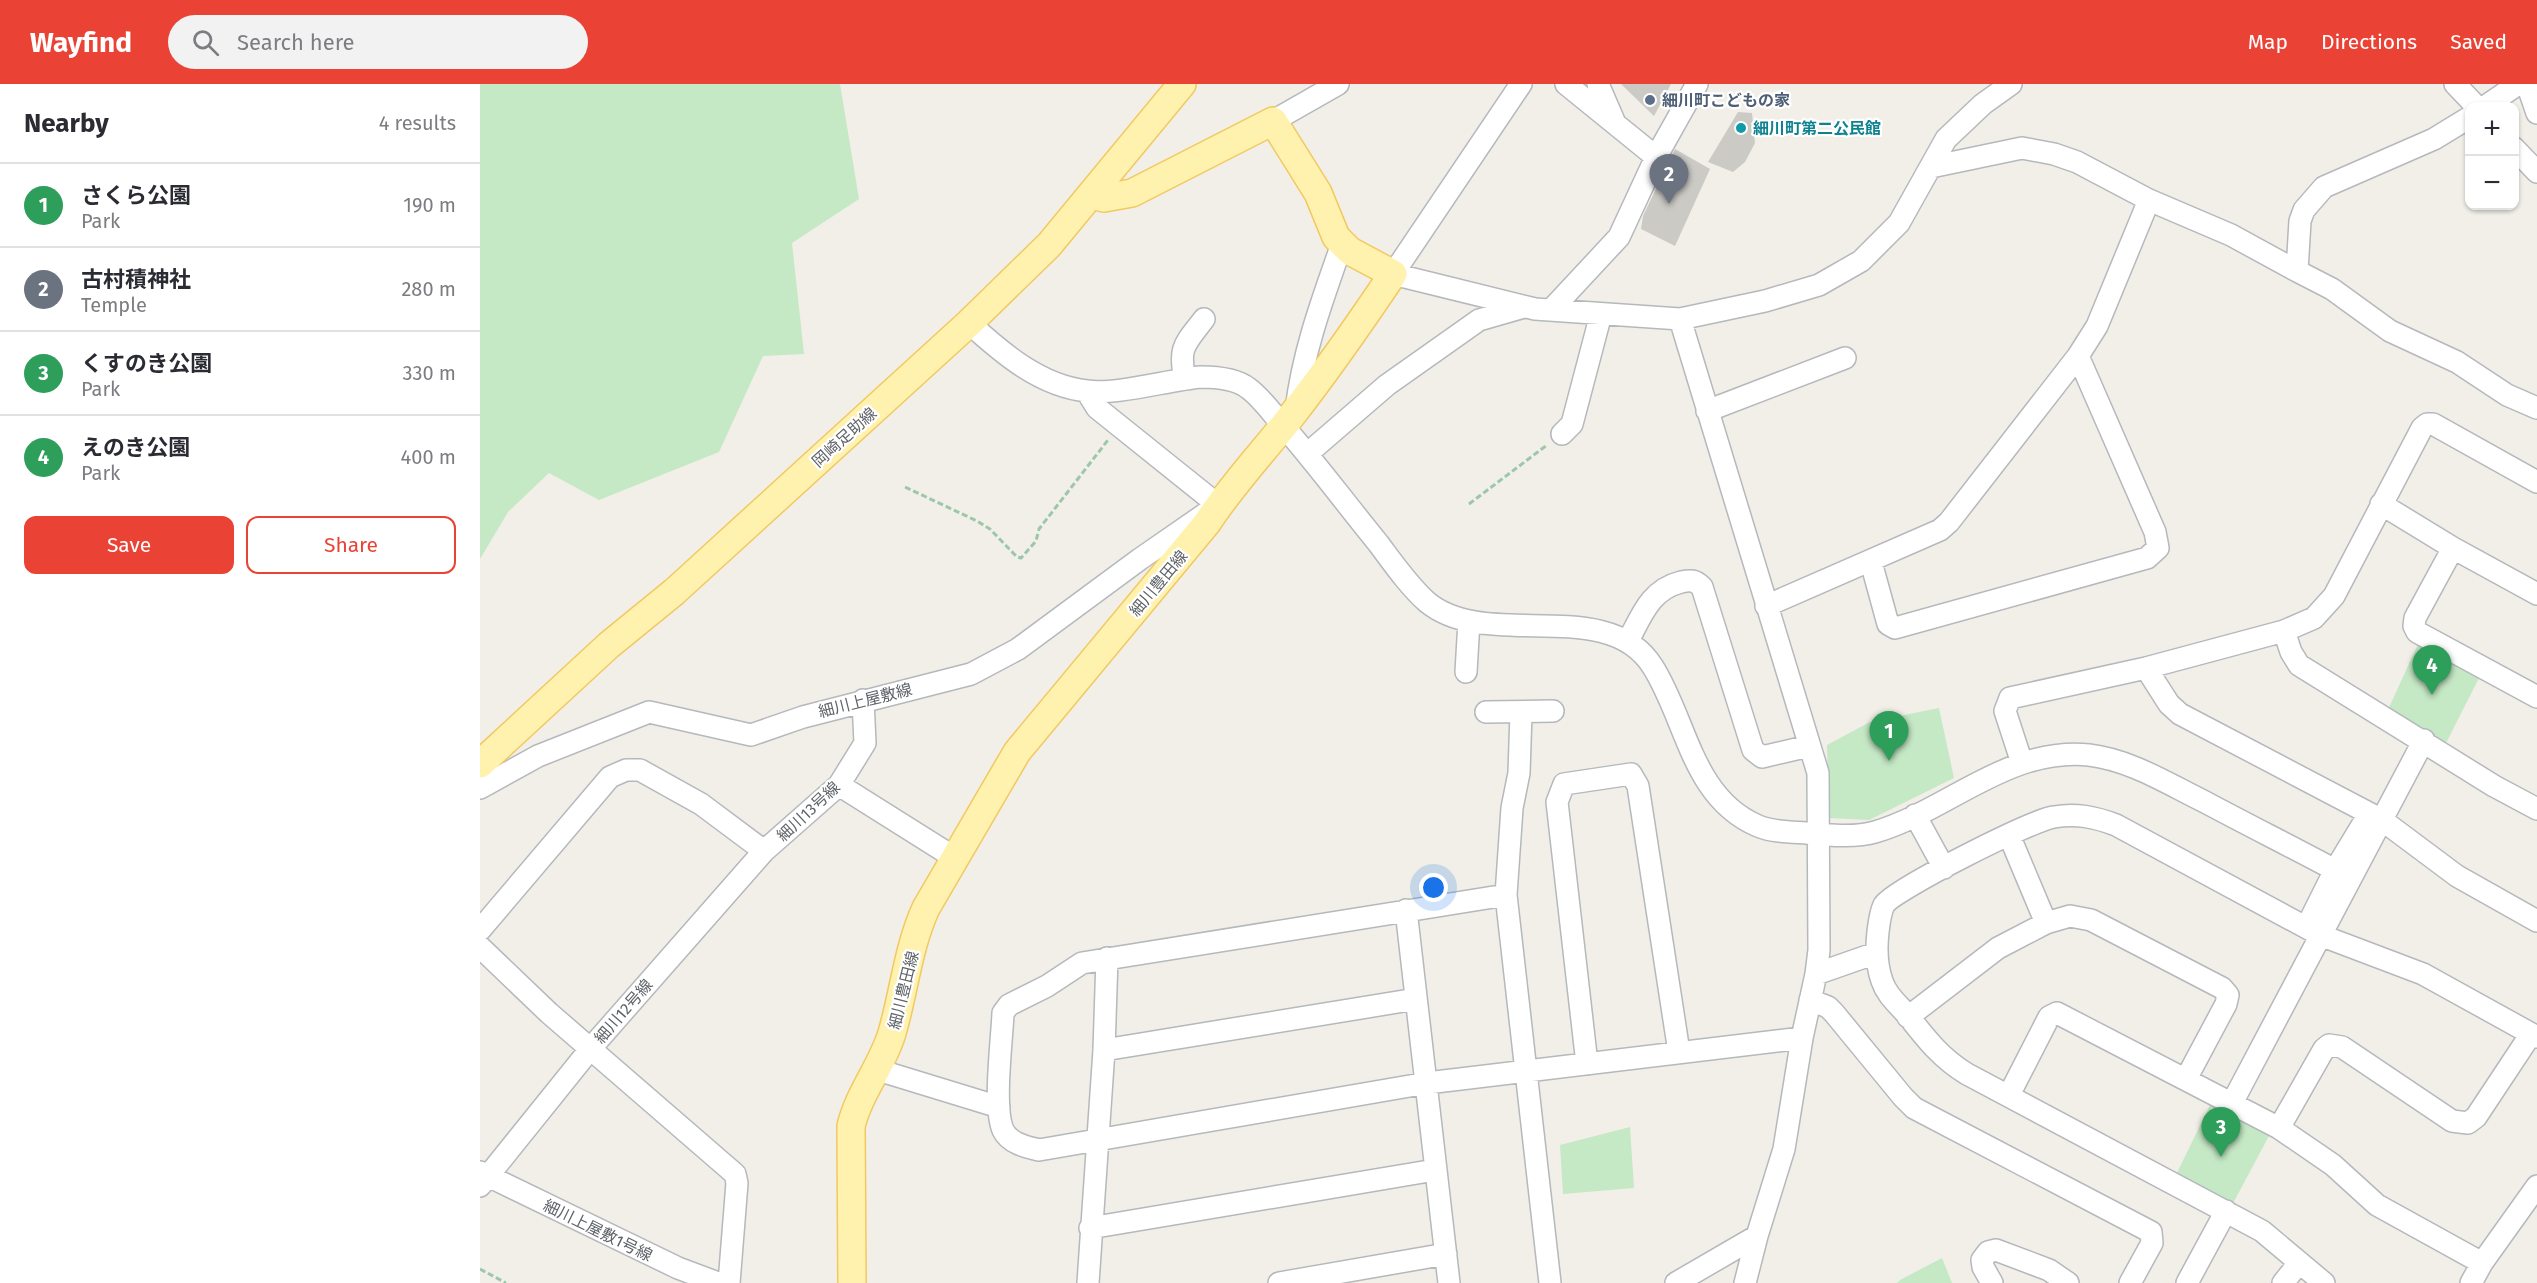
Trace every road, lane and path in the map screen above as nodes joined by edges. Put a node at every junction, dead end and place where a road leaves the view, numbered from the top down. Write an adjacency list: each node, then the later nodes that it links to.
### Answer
1 (1182, 84): 21 (main road, 岡崎足助線)
2 (1338, 84): 15 (street)
3 (1521, 84): 25 (street)
4 (1566, 84): 16 (street)
5 (1598, 84): 16 (street)
6 (1697, 84): 18 (street)
7 (2011, 84): 19 (street)
8 (2455, 84): 11 (street)
9 (2518, 84): 12 (street)
10 (2527, 84): 13 (street)
11 (2472, 102)
12 (2492, 102)
13 (2537, 113)
14 (2465, 120): 24 (street)
15 (1273, 121): 21 (main road); 23 (main road)
16 (1615, 124): 18 (street)
17 (2519, 153): 20 (street)
18 (1656, 157): 27 (street)
19 (1931, 167): 22 (street); 30 (street)
20 (2537, 172)
21 (1091, 195): 31 (main road, 岡崎足助線)
22 (2149, 200): 24 (street); 32 (street)
23 (1342, 243): 25 (main road); 38 (street)
24 (2297, 271): 36 (street)
25 (1393, 274): 26 (street); 38 (main road, 細川豊田線)
26 (1524, 306): 27 (street); 41 (street)
27 (1551, 310): 28 (street)
28 (1600, 314): 30 (street); 40 (street)
29 (1204, 319): 34 (street)
30 (1680, 320): 37 (street)
31 (969, 323): 35 (street); 64 (main road, 岡崎足助線)
32 (2078, 356): 48 (street); 48 (street)
33 (1845, 358): 37 (street)
34 (1185, 379): 35 (street); 38 (street)
35 (1087, 392): 39 (street)
36 (2537, 408)
37 (1707, 411): 50 (street)
38 (1289, 418): 41 (street); 46 (main road, 細川豊田線)
39 (1118, 426): 43 (path); 46 (street)
40 (1562, 434): 44 (path)
41 (1307, 454): 51 (street)
42 (2537, 482): 45 (street)
43 (905, 487)
44 (1469, 504)
45 (2381, 504): 47 (street); 52 (street)
46 (1218, 506): 57 (street, 細川上屋敷線); 73 (main road, 細川豊田線)
47 (2453, 548): 49 (street); 56 (street)
48 (1870, 562): 50 (street)
49 (2537, 594)
50 (1766, 606): 62 (street)
51 (1469, 621): 53 (street); 55 (street)
52 (2284, 631): 54 (street); 61 (street)
53 (1628, 641): 62 (street); 70 (street)
54 (2146, 668): 63 (street); 69 (street)
55 (1466, 672)
56 (2537, 697)
57 (863, 700): 65 (street, 細川13号線); 66 (street, 細川上屋敷線)
58 (1553, 711): 60 (street)
59 (1486, 712): 60 (street)
60 (1521, 713): 76 (street)
61 (2424, 740): 67 (street); 69 (street)
62 (1809, 746): 70 (street)
63 (2022, 763): 68 (street); 75 (street)
64 (480, 764)
65 (839, 785): 72 (street, 細川13号線); 73 (street)
66 (480, 788)
67 (2537, 809)
68 (1915, 815): 70 (street); 74 (street)
69 (2375, 817): 75 (street); 78 (street); 81 (street)
70 (1818, 834): 85 (street)
71 (2009, 835): 74 (street); 79 (street); 81 (street)
72 (764, 851): 80 (street); 91 (street, 細川12号線)
73 (955, 858): 95 (main road, 細川豊田線)
74 (1944, 867): 83 (street)
75 (2335, 870): 81 (street)
76 (1506, 895): 77 (street); 96 (street)
77 (1406, 910): 84 (street); 86 (street)
78 (2537, 921)
79 (2046, 922): 88 (street); 97 (street)
80 (480, 930)
81 (2314, 930): 89 (street); 100 (street)
82 (480, 947): 91 (street)
83 (1876, 953): 85 (street); 88 (street)
84 (1107, 958): 92 (street); 101 (street)
85 (1816, 974): 87 (street)
86 (1416, 999): 92 (street); 98 (street)
87 (1810, 1000): 90 (street); 126 (street)
88 (1908, 1017): 99 (street)
89 (2534, 1035): 102 (street)
90 (1802, 1038): 93 (street); 109 (street)
91 (591, 1048): 105 (street, 細川12号線); 116 (street)
92 (1104, 1050): 103 (street)
93 (1679, 1052): 94 (street); 94 (street)
94 (1587, 1064): 96 (street)
95 (878, 1070): 101 (street); 117 (main road, 細川豊田線)
96 (1526, 1071): 98 (street); 121 (street)
97 (2186, 1079): 99 (street); 100 (street)
98 (1427, 1083): 103 (street); 104 (street)
99 (2009, 1095): 107 (street)
100 (2232, 1103): 102 (street)
101 (999, 1107): 103 (street)
102 (2279, 1128): 112 (street)
103 (1097, 1139): 108 (street)
104 (1435, 1170): 108 (street); 110 (street)
105 (482, 1178): 115 (street, 細川上屋敷1号線)
106 (2537, 1186): 112 (street)
107 (2226, 1211): 111 (street); 127 (street)
108 (1090, 1228): 118 (street)
109 (1757, 1236): 122 (street); 123 (street)
110 (1446, 1254): 119 (street); 120 (street)
111 (2299, 1263): 128 (street); 129 (street)
112 (2482, 1263): 130 (street)
113 (480, 1269): 114 (path)
114 (506, 1283)
115 (718, 1283)
116 (729, 1283)
117 (852, 1283)
118 (1088, 1283)
119 (1279, 1283)
120 (1449, 1283)
121 (1550, 1283)
122 (1676, 1283)
123 (1745, 1283)
124 (1992, 1283): 125 (street)
125 (2068, 1283)
126 (2130, 1283)
127 (2187, 1283)
128 (2283, 1283)
129 (2324, 1283)
130 (2471, 1283)

